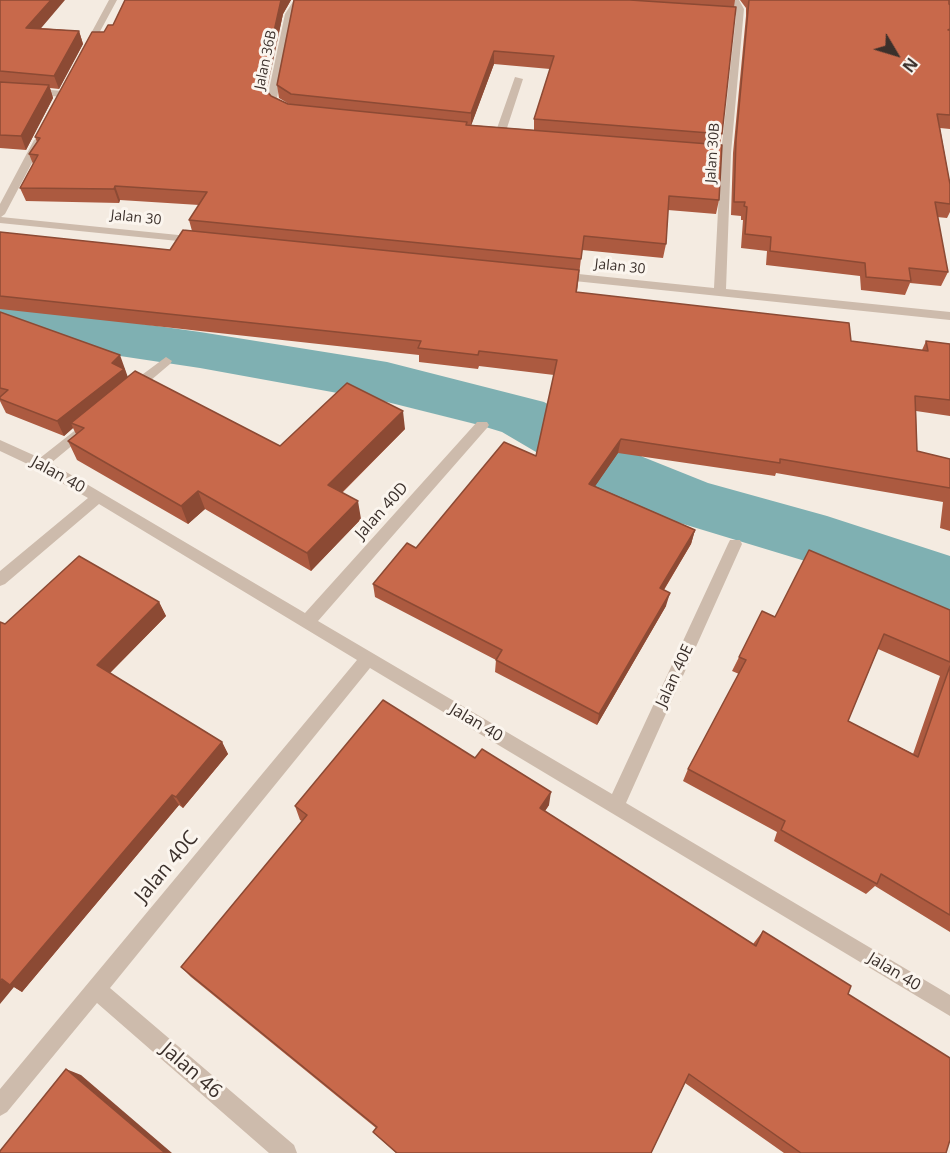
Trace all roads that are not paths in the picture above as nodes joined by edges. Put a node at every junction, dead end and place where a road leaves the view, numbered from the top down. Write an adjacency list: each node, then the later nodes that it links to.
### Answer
1 (112, 0): 6 (street)
2 (298, 0): 12 (street, Jalan 36B)
3 (728, 0): 5 (street)
4 (729, 15): 5 (street)
5 (740, 16): 18 (street, Jalan 30B)
6 (80, 63)
7 (518, 79): 15 (street)
8 (69, 83): 10 (street)
9 (0, 89): 10 (street)
10 (63, 94): 11 (street)
11 (58, 104)
12 (291, 111)
13 (489, 132): 15 (street)
14 (42, 134): 19 (street)
15 (500, 134): 16 (street)
16 (512, 135)
17 (714, 152): 18 (street)
18 (726, 153): 23 (street, Jalan 30B)
19 (0, 214)
20 (0, 220): 21 (street, Jalan 30)
21 (212, 241)
22 (543, 274): 23 (street, Jalan 30)
23 (720, 292): 24 (street, Jalan 30)
24 (950, 316)
25 (166, 361): 26 (street)
26 (121, 398)
27 (103, 412): 30 (street)
28 (482, 424): 34 (street, Jalan 40D)
29 (0, 445): 30 (street, Jalan 40)
30 (40, 464): 31 (street, Jalan 40)
31 (98, 497): 33 (street); 34 (street, Jalan 40)
32 (735, 544): 36 (street, Jalan 40E)
33 (0, 580)
34 (308, 621): 35 (street, Jalan 40)
35 (369, 658): 36 (street, Jalan 40); 37 (street, Jalan 40C)
36 (615, 807): 38 (street, Jalan 40)
37 (96, 989): 39 (street, Jalan 40C); 40 (street, Jalan 46)
38 (950, 1006)
39 (0, 1105)
40 (286, 1153)

